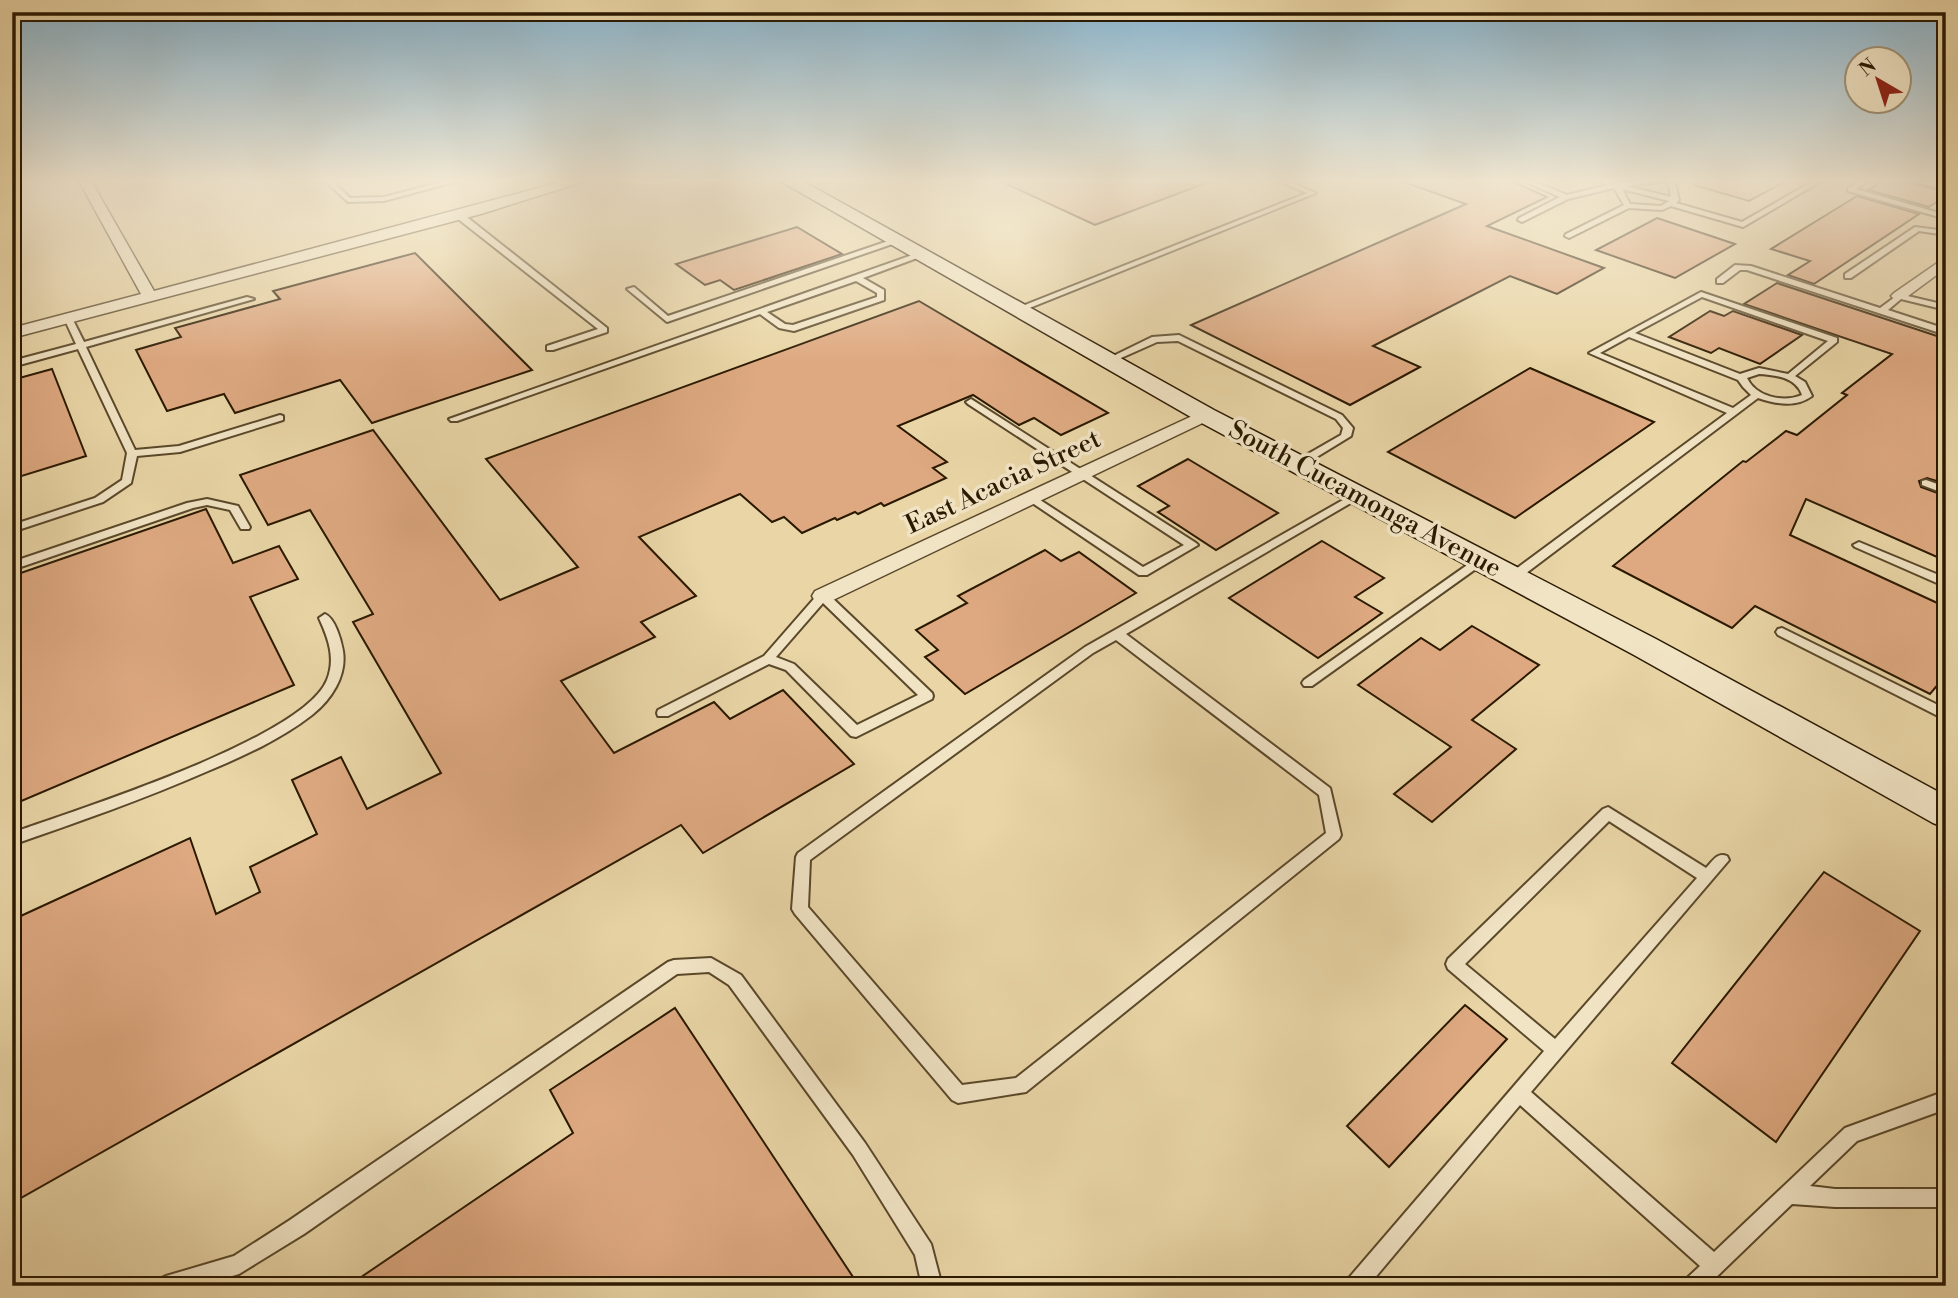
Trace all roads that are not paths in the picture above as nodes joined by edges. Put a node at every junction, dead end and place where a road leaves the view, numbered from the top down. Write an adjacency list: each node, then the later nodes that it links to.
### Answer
1 (117, 240): 14 (street)
2 (370, 240): 14 (street)
3 (491, 240): 25 (lane)
4 (1195, 240): 17 (lane)
5 (1902, 240): 9 (lane)
6 (897, 241): 7 (street, South Cucamonga Avenue); 12 (lane)
7 (921, 255): 10 (lane); 17 (street, South Cucamonga Avenue)
8 (1946, 261): 13 (street)
9 (1848, 276)
10 (857, 278): 19 (lane); 19 (lane)
11 (1720, 281): 18 (lane)
12 (631, 289)
13 (1899, 296): 16 (lane); 18 (lane)
14 (150, 297): 20 (street)
15 (250, 299): 24 (lane)
16 (1946, 308)
17 (1018, 309): 26 (street, South Cucamonga Avenue)
18 (1883, 310): 21 (lane)
19 (761, 311): 35 (lane)
20 (68, 318): 22 (street); 24 (lane)
21 (1946, 332)
22 (12, 333)
23 (1629, 334): 28 (lane); 29 (lane); 32 (lane)
24 (81, 345): 27 (lane); 36 (lane)
25 (550, 348)
26 (1109, 360): 33 (street, South Cucamonga Avenue); 37 (lane)
27 (12, 364)
28 (1788, 377): 29 (lane); 30 (lane)
29 (1742, 378): 30 (lane)
30 (1758, 394): 32 (lane)
31 (971, 402): 38 (lane)
32 (1734, 412): 48 (lane)
33 (1205, 415): 37 (street, South Cucamonga Avenue); 38 (street, East Acacia Street)
34 (280, 418): 36 (lane)
35 (454, 419)
36 (132, 453): 44 (lane)
37 (1298, 464): 41 (street, South Cucamonga Avenue)
38 (1083, 472): 42 (street, East Acacia Street); 42 (lane)
39 (1926, 483): 40 (lane)
40 (1946, 491)
41 (1357, 495): 46 (street, South Cucamonga Avenue); 53 (lane)
42 (1030, 498): 50 (street, East Acacia Street)
43 (245, 527): 47 (lane)
44 (12, 529)
45 (1860, 545): 49 (lane)
46 (1480, 560): 48 (street, South Cucamonga Avenue); 55 (lane)
47 (12, 566)
48 (1513, 577): 58 (street, South Cucamonga Avenue)
49 (1946, 583)
50 (823, 596): 54 (lane); 54 (lane)
51 (325, 618): 59 (lane)
52 (1782, 632): 57 (lane)
53 (1117, 635): 53 (lane)
54 (768, 659): 56 (lane)
55 (1308, 683)
56 (663, 713)
57 (1946, 715)
58 (1943, 807)
59 (12, 839)
60 (1722, 860): 61 (lane)
61 (1707, 876): 62 (lane); 62 (lane)
62 (1557, 1051): 63 (lane)
63 (1519, 1093): 67 (lane); 70 (lane)
64 (1946, 1100): 65 (lane)
65 (1789, 1194): 66 (lane); 67 (lane)
66 (1946, 1198)
67 (1714, 1265): 71 (lane)
68 (166, 1286): 69 (lane)
69 (932, 1286)
70 (1355, 1286)
71 (1693, 1286)

